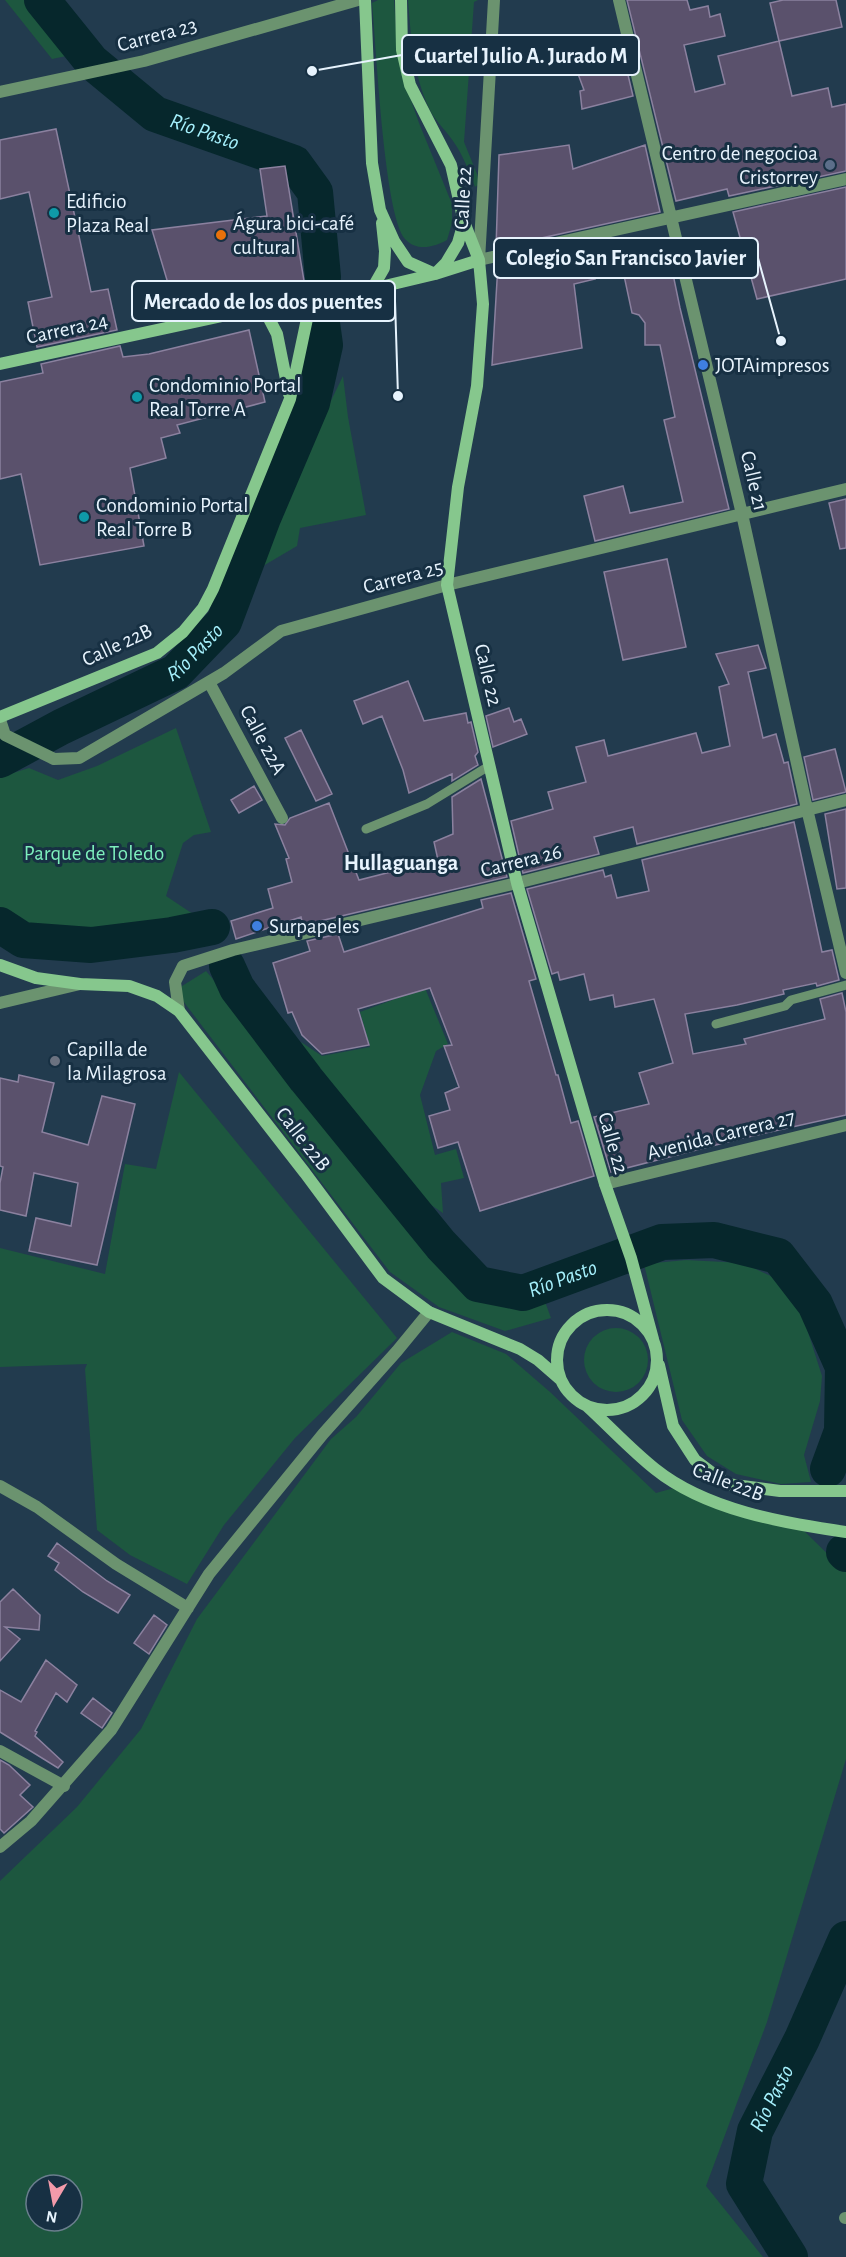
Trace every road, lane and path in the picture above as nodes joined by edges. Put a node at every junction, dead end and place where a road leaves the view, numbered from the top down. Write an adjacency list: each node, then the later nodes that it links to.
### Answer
1 (358, 0): 6 (street, Carrera 23)
2 (365, 0): 8 (main road)
3 (401, 0): 10 (main road)
4 (494, 0): 11 (street, Calle 22)
5 (620, 0): 9 (street, Calle 21)
6 (0, 92)
7 (846, 178): 9 (street, Carrera 24)
8 (380, 210): 12 (main road); 13 (main road)
9 (671, 217): 11 (street, Carrera 24); 19 (street, Calle 21)
10 (464, 222): 11 (main road); 12 (main road)
11 (479, 260): 12 (main road, Carrera 24); 20 (main road, Calle 22)
12 (435, 274): 13 (main road, Carrera 24)
13 (372, 289): 14 (main road, Carrera 24)
14 (314, 300): 15 (main road, Carrera 24); 17 (main road, Calle 22B)
15 (264, 307): 16 (main road, Carrera 24); 17 (main road)
16 (0, 364)
17 (290, 399): 22 (main road, Calle 22B)
18 (846, 489): 19 (street, Carrera 25)
19 (742, 514): 20 (street, Carrera 25); 25 (street, Calle 21)
20 (447, 585): 21 (street, Carrera 25); 23 (main road, Calle 22)
21 (209, 682): 22 (street, Carrera 25); 26 (street, Calle 22A)
22 (0, 718)
23 (489, 766): 27 (lane); 28 (main road, Calle 22)
24 (846, 800): 25 (street, Carrera 26)
25 (807, 809): 28 (street, Carrera 26); 30 (street, Calle 21)
26 (282, 818)
27 (366, 829)
28 (517, 883): 34 (street, Carrera 26); 37 (main road, Calle 22)
29 (0, 965): 31 (main road, Calle 22B)
30 (846, 973)
31 (80, 984): 33 (street); 34 (main road, Calle 22B)
32 (846, 985): 35 (lane)
33 (0, 1003)
34 (179, 1011): 38 (main road, Calle 22B)
35 (716, 1024)
36 (846, 1125): 37 (street, Avenida Carrera 27)
37 (604, 1184): 39 (main road, Calle 22)
38 (429, 1312): 41 (main road, Calle 22B); 46 (street)
39 (653, 1339): 40 (main road); 41 (main road)
40 (658, 1361): 42 (main road); 44 (main road)
41 (561, 1380): 42 (main road)
42 (587, 1406): 45 (main road, Calle 22B)
43 (0, 1486): 46 (street)
44 (843, 1491)
45 (846, 1532)
46 (188, 1608): 48 (street)
47 (0, 1751): 48 (street)
48 (64, 1786): 49 (street)
49 (0, 1847)

